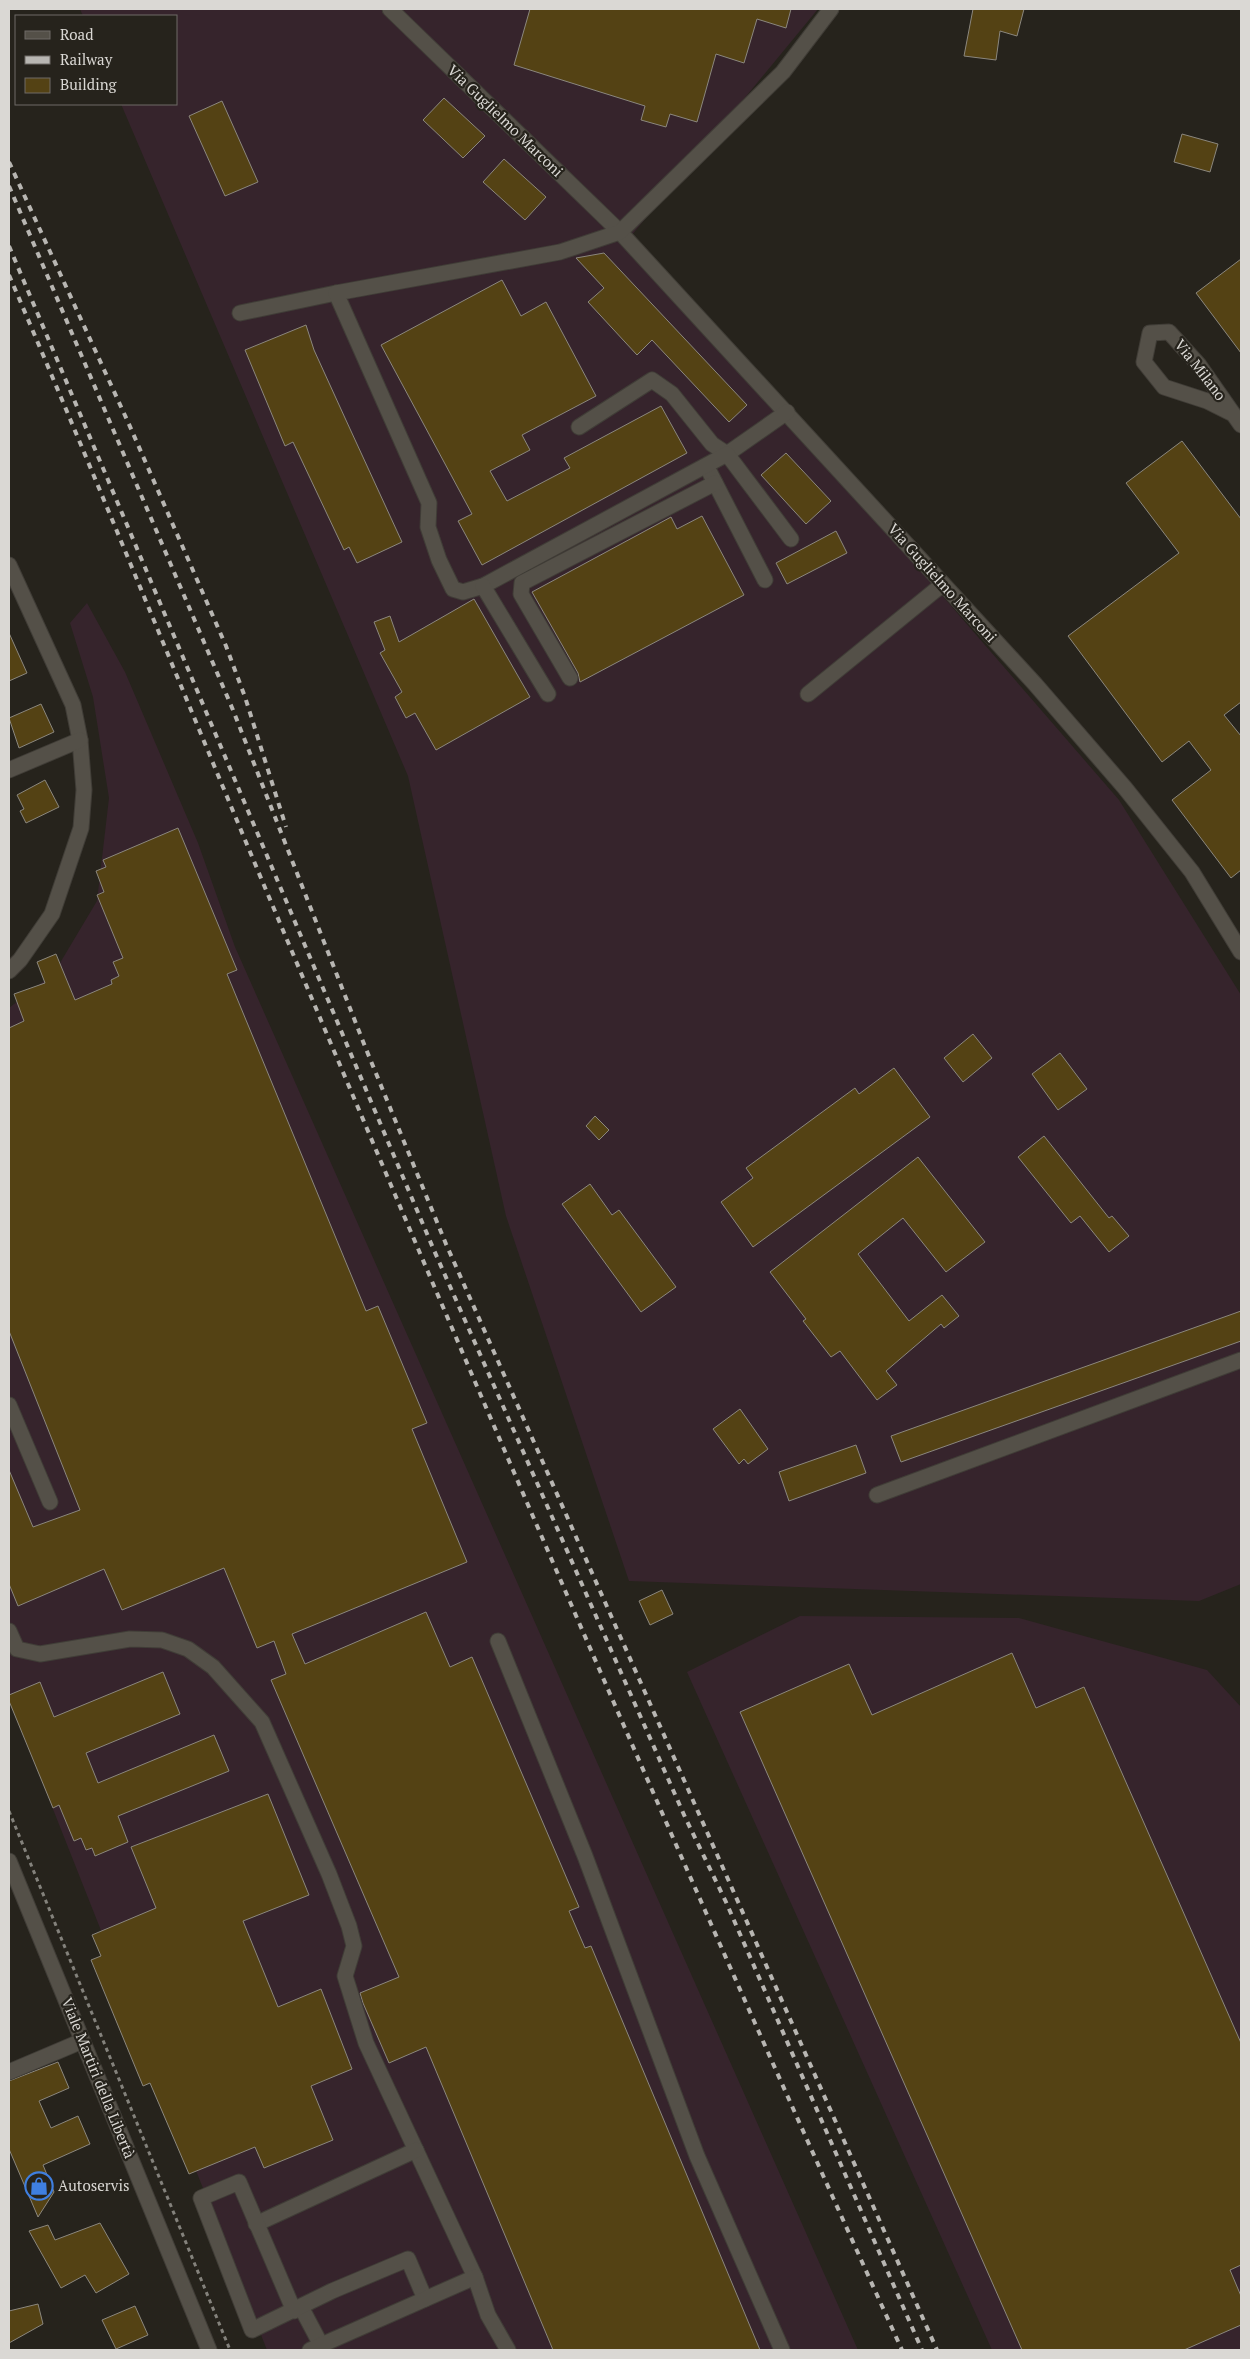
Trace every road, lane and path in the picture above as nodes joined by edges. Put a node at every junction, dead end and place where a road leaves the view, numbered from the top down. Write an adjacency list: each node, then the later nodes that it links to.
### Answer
1 (390, 9): 3 (street, Via Guglielmo Marconi)
2 (831, 9): 3 (street)
3 (620, 232): 4 (street); 6 (street, Via Guglielmo Marconi)
4 (336, 293): 5 (street); 16 (street)
5 (240, 313)
6 (787, 412): 9 (street); 15 (street, Via Guglielmo Marconi)
7 (1237, 419): 7 (street, Via Milano)
8 (579, 427): 9 (street)
9 (726, 454): 10 (street); 12 (street)
10 (706, 465): 11 (street); 16 (street)
11 (715, 483): 14 (street); 17 (street)
12 (791, 539)
13 (9, 565): 20 (street)
14 (765, 580)
15 (943, 584): 19 (street); 22 (street, Via Guglielmo Marconi)
16 (484, 586): 18 (street)
17 (570, 678)
18 (548, 694)
19 (808, 694)
20 (80, 740): 21 (street); 23 (street)
21 (9, 770)
22 (1241, 952)
23 (9, 971)
24 (1241, 1360): 26 (street)
25 (9, 1406): 27 (street)
26 (876, 1495)
27 (50, 1502)
28 (9, 1631): 34 (street)
29 (498, 1640): 43 (street)
30 (9, 1811): 41 (path)
31 (9, 1861): 32 (street, Viale Martiri della Libertà)
32 (82, 2041): 33 (street); 40 (street, Viale Martiri della Libertà)
33 (9, 2072)
34 (416, 2150): 35 (street); 36 (street)
35 (256, 2224): 38 (street); 38 (street)
36 (475, 2277): 37 (street); 42 (street)
37 (426, 2299): 38 (street); 39 (street)
38 (298, 2309): 39 (street)
39 (316, 2348)
40 (209, 2350)
41 (230, 2350)
42 (508, 2350)
43 (782, 2350)

